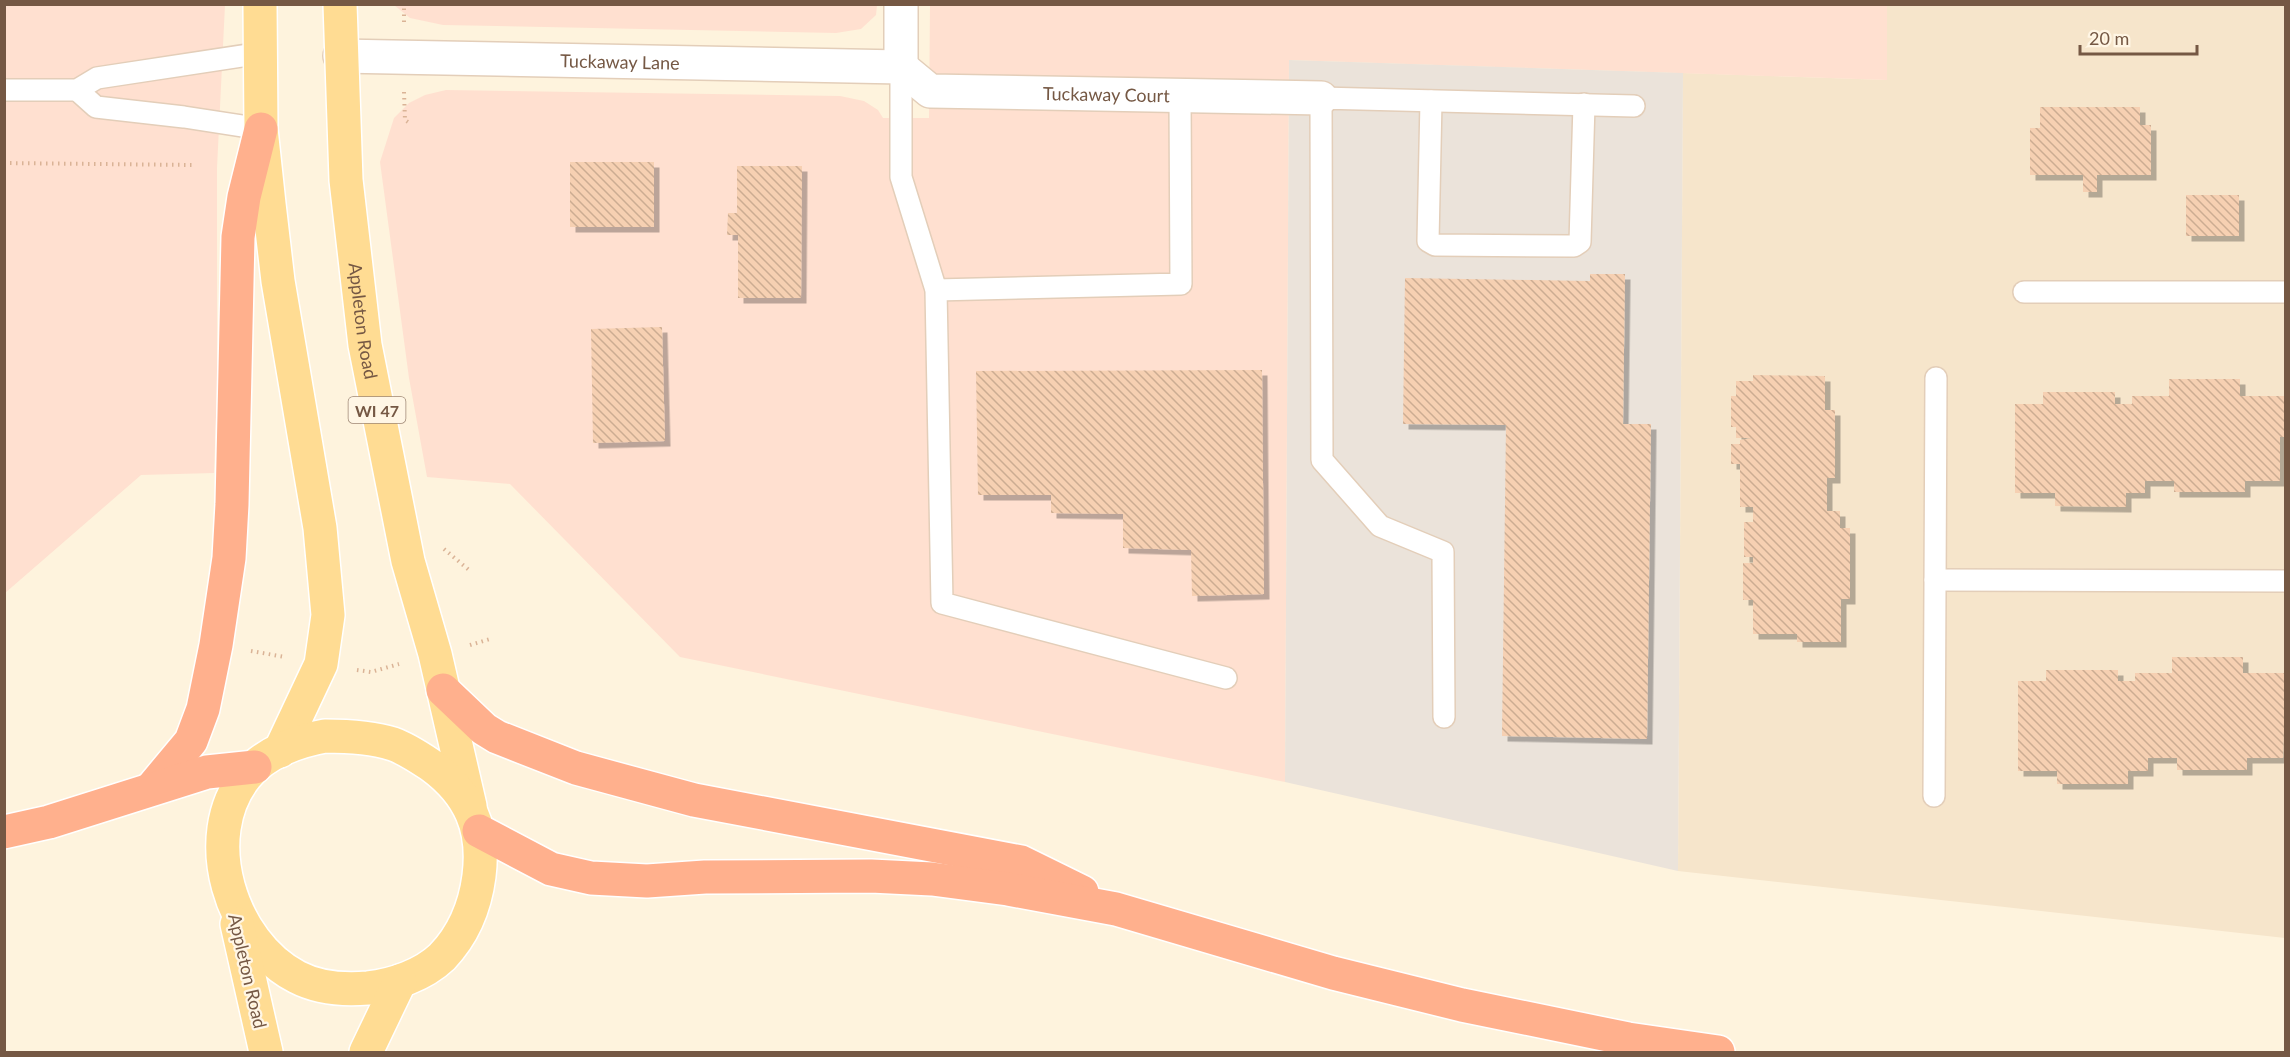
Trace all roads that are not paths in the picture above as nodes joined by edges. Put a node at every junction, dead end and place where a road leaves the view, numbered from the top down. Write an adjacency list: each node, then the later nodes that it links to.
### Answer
1 (260, 4): 4 (main road)
2 (340, 4): 5 (main road, Appleton Road / WI 47)
3 (902, 4): 6 (street)
4 (261, 52): 8 (lane); 14 (main road)
5 (340, 56): 6 (street, Tuckaway Lane); 22 (main road, Appleton Road / WI 47)
6 (901, 67): 9 (street, Tuckaway Court); 15 (lane)
7 (4, 90): 8 (lane)
8 (77, 90): 14 (lane)
9 (1180, 97): 10 (street, Tuckaway Court); 15 (lane)
10 (1321, 98): 11 (lane); 23 (lane)
11 (1431, 101): 12 (lane); 12 (lane)
12 (1584, 104): 13 (lane)
13 (1634, 106)
14 (261, 129): 24 (main road); 25 (highway)
15 (936, 290): 21 (lane)
16 (2024, 292): 17 (lane)
17 (2286, 292)
18 (1936, 378): 19 (lane)
19 (1935, 580): 20 (lane); 26 (lane)
20 (2286, 581)
21 (1226, 678)
22 (443, 690): 27 (main road, Appleton Road / WI 47); 30 (highway)
23 (1444, 717)
24 (268, 759): 25 (highway); 27 (main road); 29 (main road)
25 (151, 789): 28 (highway)
26 (1934, 796)
27 (475, 819): 30 (highway); 31 (main road, Appleton Road)
28 (4, 832)
29 (229, 890): 31 (main road, Appleton Road); 32 (main road, Appleton Road)
30 (1116, 909): 34 (highway)
31 (400, 981): 33 (main road)
32 (266, 1053)
33 (366, 1053)
34 (1718, 1053)

